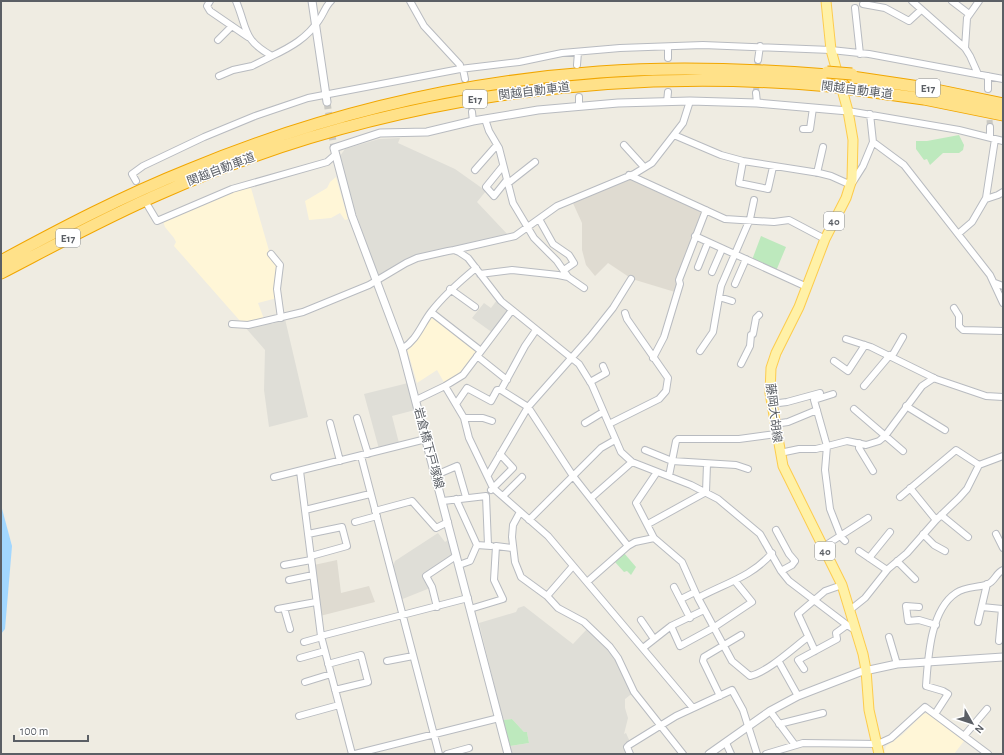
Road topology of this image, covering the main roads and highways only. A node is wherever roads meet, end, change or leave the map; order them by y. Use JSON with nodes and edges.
{"nodes":[{"id":1,"x":826,"y":1,"type":"edge"},
{"id":2,"x":852,"y":76,"type":"junction"},
{"id":3,"x":924,"y":99,"type":"junction"},
{"id":4,"x":1003,"y":100,"type":"edge"},
{"id":5,"x":1003,"y":104,"type":"edge"},
{"id":6,"x":1003,"y":115,"type":"edge"},
{"id":7,"x":1003,"y":120,"type":"edge"},
{"id":8,"x":1,"y":261,"type":"edge"},
{"id":9,"x":1,"y":273,"type":"edge"},
{"id":10,"x":879,"y":754,"type":"edge"}],
"edges":[{"from":1,"to":10,"type":"main road","name":"藤岡大胡線","number":"40"},
{"from":2,"to":4,"type":"highway"},
{"from":2,"to":5,"type":"highway","name":"関越自動車道","number":"E17"},
{"from":2,"to":8,"type":"highway","name":"関越自動車道","number":"E17","bridge":true},
{"from":3,"to":6,"type":"highway","name":"関越自動車道","number":"E17"},
{"from":3,"to":7,"type":"highway"},
{"from":3,"to":9,"type":"highway","name":"関越自動車道","number":"E17","bridge":true}]}
